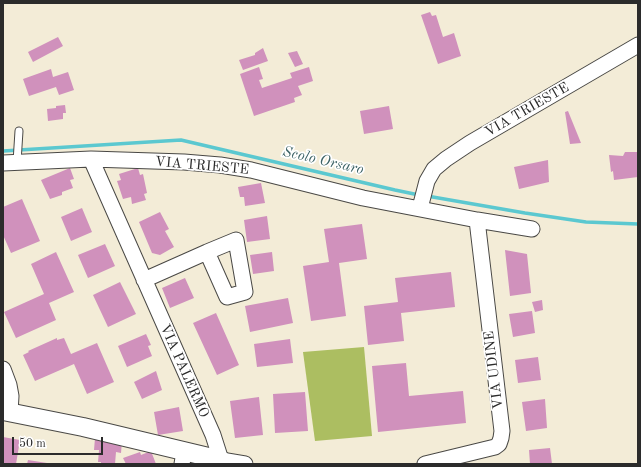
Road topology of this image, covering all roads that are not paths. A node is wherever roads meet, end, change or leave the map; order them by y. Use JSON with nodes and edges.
{"nodes":[{"id":1,"x":638,"y":45,"type":"edge"},
{"id":2,"x":19,"y":131,"type":"dead end"},
{"id":3,"x":91,"y":159,"type":"junction"},
{"id":4,"x":13,"y":160,"type":"edge"},
{"id":5,"x":422,"y":199,"type":"junction"},
{"id":6,"x":478,"y":220,"type":"junction"},
{"id":7,"x":532,"y":229,"type":"dead end"},
{"id":8,"x":207,"y":252,"type":"junction"},
{"id":9,"x":144,"y":280,"type":"junction"},
{"id":10,"x":3,"y":369,"type":"edge"},
{"id":11,"x":7,"y":411,"type":"edge"},
{"id":12,"x":183,"y":458,"type":"edge"},
{"id":13,"x":221,"y":462,"type":"edge"},
{"id":14,"x":245,"y":464,"type":"edge"},
{"id":15,"x":425,"y":464,"type":"edge"}],
"edges":[{"from":1,"to":5,"type":"street","name":"VIA TRIESTE"},
{"from":2,"to":4,"type":"lane"},
{"from":3,"to":4,"type":"street","name":"VIA TRIESTE"},
{"from":3,"to":5,"type":"street","name":"VIA TRIESTE"},
{"from":3,"to":9,"type":"street","name":"VIA PALERMO"},
{"from":5,"to":6,"type":"street","name":"VIA TRIESTE"},
{"from":6,"to":7,"type":"street","name":"VIA TRIESTE"},
{"from":6,"to":15,"type":"street","name":"VIA UDINE"},
{"from":8,"to":8,"type":"street"},
{"from":8,"to":9,"type":"street"},
{"from":9,"to":13,"type":"street","name":"VIA PALERMO"},
{"from":10,"to":11,"type":"street"},
{"from":11,"to":12,"type":"street"},
{"from":12,"to":13,"type":"street"},
{"from":13,"to":14,"type":"street"}]}
